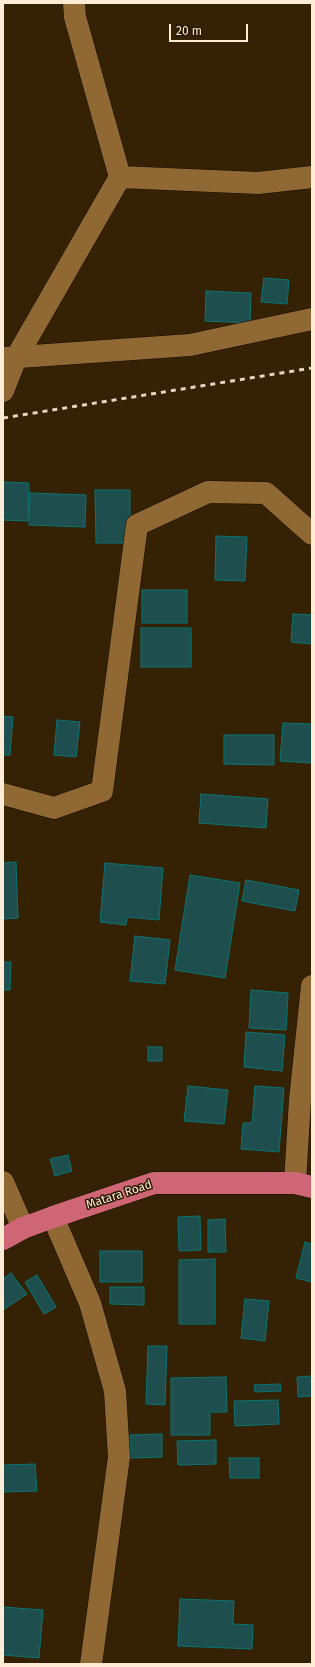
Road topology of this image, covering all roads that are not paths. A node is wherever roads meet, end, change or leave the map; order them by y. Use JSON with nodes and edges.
{"nodes":[{"id":1,"x":74,"y":3,"type":"edge"},
{"id":2,"x":120,"y":177,"type":"junction"},
{"id":3,"x":312,"y":177,"type":"edge"},
{"id":4,"x":312,"y":319,"type":"edge"},
{"id":5,"x":10,"y":358,"type":"edge"},
{"id":6,"x":3,"y":391,"type":"edge"},
{"id":7,"x":312,"y":534,"type":"edge"},
{"id":8,"x":3,"y":794,"type":"edge"},
{"id":9,"x":312,"y":986,"type":"edge"},
{"id":10,"x":3,"y":1182,"type":"edge"},
{"id":11,"x":304,"y":1185,"type":"edge"},
{"id":12,"x":53,"y":1216,"type":"junction"},
{"id":13,"x":23,"y":1228,"type":"junction"},
{"id":14,"x":3,"y":1239,"type":"edge"},
{"id":15,"x":91,"y":1664,"type":"edge"}],
"edges":[{"from":1,"to":2,"type":"street"},
{"from":2,"to":3,"type":"street"},
{"from":2,"to":5,"type":"street"},
{"from":4,"to":5,"type":"street"},
{"from":5,"to":6,"type":"street"},
{"from":7,"to":8,"type":"street"},
{"from":9,"to":11,"type":"street"},
{"from":10,"to":13,"type":"street"},
{"from":11,"to":12,"type":"highway","name":"Matara Road"},
{"from":12,"to":13,"type":"highway","name":"Matara Road"},
{"from":12,"to":15,"type":"street"},
{"from":13,"to":14,"type":"highway","name":"Matara Road"}]}
